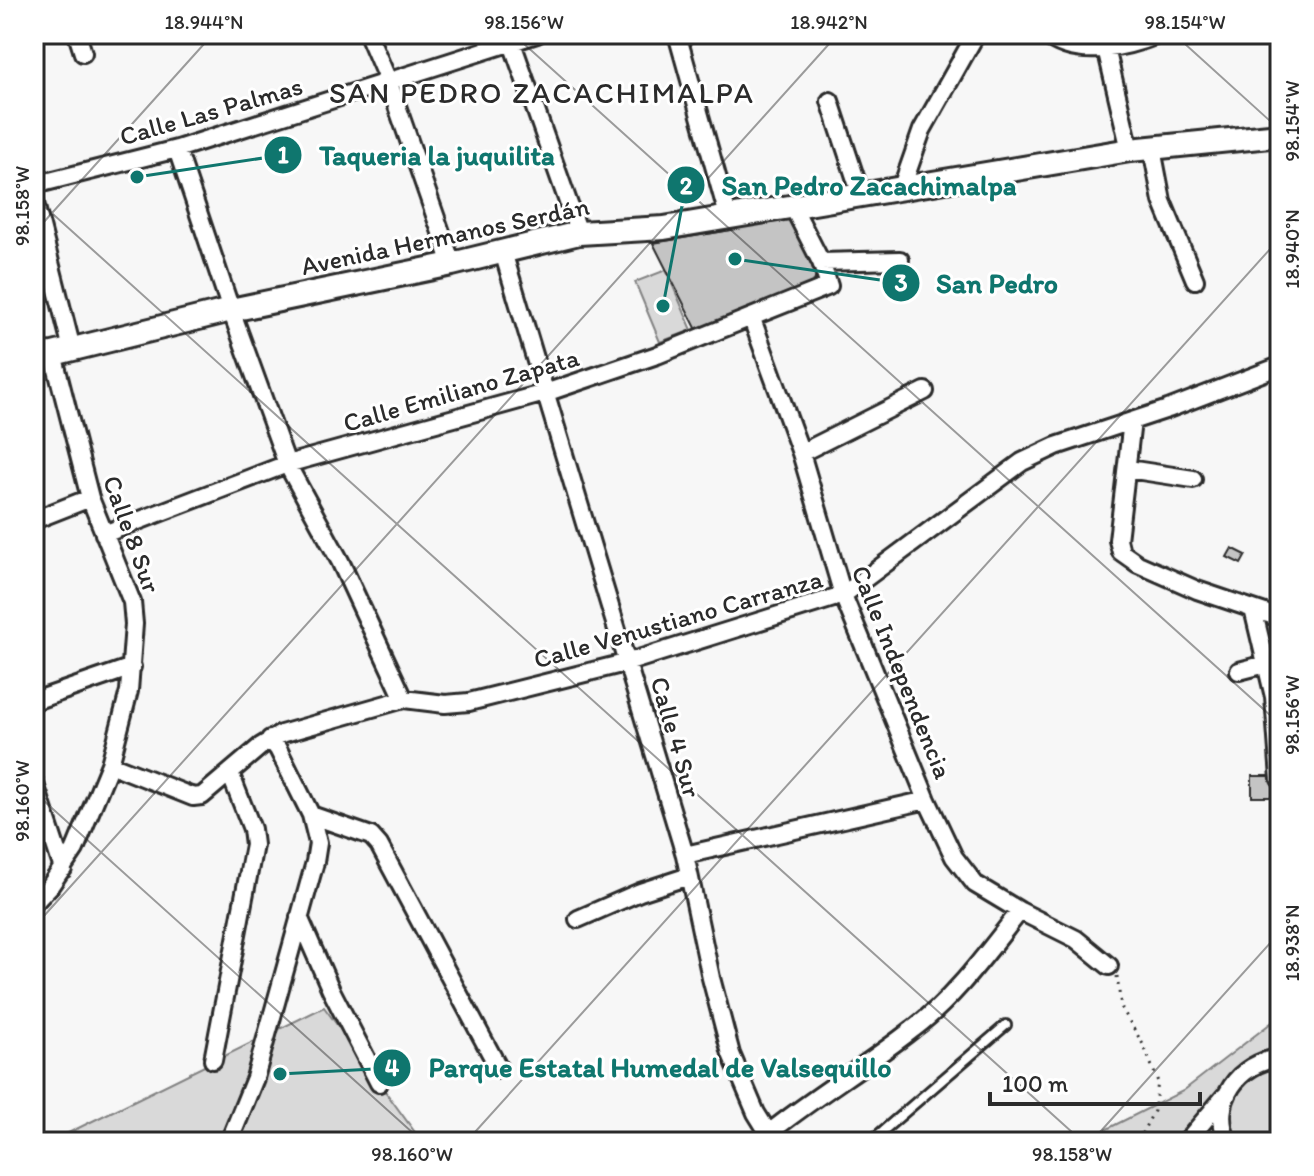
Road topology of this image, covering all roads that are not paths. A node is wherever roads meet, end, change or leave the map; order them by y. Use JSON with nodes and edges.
{"nodes":[{"id":1,"x":77,"y":34,"type":"edge"},
{"id":2,"x":368,"y":34,"type":"edge"},
{"id":3,"x":537,"y":34,"type":"edge"},
{"id":4,"x":677,"y":34,"type":"edge"},
{"id":5,"x":976,"y":34,"type":"edge"},
{"id":6,"x":1045,"y":34,"type":"edge"},
{"id":7,"x":1160,"y":34,"type":"edge"},
{"id":8,"x":512,"y":43,"type":"junction"},
{"id":9,"x":1106,"y":48,"type":"junction"},
{"id":10,"x":83,"y":53,"type":"dead end"},
{"id":11,"x":389,"y":83,"type":"junction"},
{"id":12,"x":830,"y":101,"type":"dead end"},
{"id":13,"x":1280,"y":135,"type":"edge"},
{"id":14,"x":177,"y":149,"type":"junction"},
{"id":15,"x":1141,"y":149,"type":"junction"},
{"id":16,"x":34,"y":185,"type":"edge"},
{"id":17,"x":902,"y":187,"type":"junction"},
{"id":18,"x":861,"y":195,"type":"junction"},
{"id":19,"x":34,"y":199,"type":"edge"},
{"id":20,"x":793,"y":207,"type":"junction"},
{"id":21,"x":729,"y":219,"type":"junction"},
{"id":22,"x":579,"y":233,"type":"junction"},
{"id":23,"x":503,"y":252,"type":"junction"},
{"id":24,"x":900,"y":260,"type":"dead end"},
{"id":25,"x":821,"y":262,"type":"junction"},
{"id":26,"x":452,"y":264,"type":"junction"},
{"id":27,"x":1195,"y":280,"type":"dead end"},
{"id":28,"x":231,"y":310,"type":"junction"},
{"id":29,"x":752,"y":319,"type":"junction"},
{"id":30,"x":53,"y":352,"type":"edge"},
{"id":31,"x":1280,"y":366,"type":"edge"},
{"id":32,"x":925,"y":391,"type":"dead end"},
{"id":33,"x":545,"y":393,"type":"junction"},
{"id":34,"x":1132,"y":421,"type":"junction"},
{"id":35,"x":801,"y":453,"type":"junction"},
{"id":36,"x":287,"y":464,"type":"junction"},
{"id":37,"x":1128,"y":469,"type":"junction"},
{"id":38,"x":1193,"y":479,"type":"dead end"},
{"id":39,"x":90,"y":498,"type":"junction"},
{"id":40,"x":34,"y":520,"type":"edge"},
{"id":41,"x":104,"y":534,"type":"junction"},
{"id":42,"x":843,"y":595,"type":"junction"},
{"id":43,"x":1253,"y":609,"type":"junction"},
{"id":44,"x":1280,"y":618,"type":"edge"},
{"id":45,"x":629,"y":662,"type":"junction"},
{"id":46,"x":1266,"y":664,"type":"junction"},
{"id":47,"x":132,"y":667,"type":"junction"},
{"id":48,"x":1239,"y":671,"type":"dead end"},
{"id":49,"x":404,"y":699,"type":"junction"},
{"id":50,"x":34,"y":701,"type":"edge"},
{"id":51,"x":270,"y":739,"type":"junction"},
{"id":52,"x":110,"y":764,"type":"junction"},
{"id":53,"x":230,"y":773,"type":"junction"},
{"id":54,"x":1280,"y":779,"type":"edge"},
{"id":55,"x":34,"y":781,"type":"edge"},
{"id":56,"x":927,"y":800,"type":"junction"},
{"id":57,"x":311,"y":815,"type":"junction"},
{"id":58,"x":685,"y":855,"type":"junction"},
{"id":59,"x":63,"y":869,"type":"junction"},
{"id":60,"x":689,"y":876,"type":"junction"},
{"id":61,"x":34,"y":903,"type":"edge"},
{"id":62,"x":1020,"y":911,"type":"junction"},
{"id":63,"x":299,"y":917,"type":"junction"},
{"id":64,"x":578,"y":919,"type":"dead end"},
{"id":65,"x":1109,"y":966,"type":"road end"},
{"id":66,"x":1006,"y":1025,"type":"dead end"},
{"id":67,"x":1280,"y":1058,"type":"edge"},
{"id":68,"x":213,"y":1060,"type":"dead end"},
{"id":69,"x":499,"y":1069,"type":"dead end"},
{"id":70,"x":379,"y":1083,"type":"dead end"},
{"id":71,"x":1226,"y":1096,"type":"junction"},
{"id":72,"x":772,"y":1138,"type":"edge"},
{"id":73,"x":229,"y":1142,"type":"edge"},
{"id":74,"x":870,"y":1142,"type":"edge"},
{"id":75,"x":1186,"y":1142,"type":"edge"},
{"id":76,"x":1228,"y":1142,"type":"edge"}],
"edges":[{"from":1,"to":10,"type":"street"},
{"from":2,"to":11,"type":"street"},
{"from":3,"to":8,"type":"street","name":"Calle Las Palmas"},
{"from":4,"to":21,"type":"street"},
{"from":5,"to":17,"type":"street"},
{"from":6,"to":9,"type":"street"},
{"from":7,"to":9,"type":"street"},
{"from":8,"to":11,"type":"street","name":"Calle Las Palmas"},
{"from":8,"to":22,"type":"street"},
{"from":9,"to":15,"type":"street"},
{"from":11,"to":14,"type":"street","name":"Calle Las Palmas"},
{"from":11,"to":26,"type":"street"},
{"from":12,"to":18,"type":"street"},
{"from":13,"to":15,"type":"street","name":"Avenida Hermanos Serdán"},
{"from":14,"to":16,"type":"street","name":"Calle Las Palmas"},
{"from":14,"to":28,"type":"street"},
{"from":15,"to":17,"type":"street","name":"Avenida Hermanos Serdán"},
{"from":15,"to":27,"type":"street"},
{"from":17,"to":18,"type":"street","name":"Avenida Hermanos Serdán"},
{"from":18,"to":20,"type":"street","name":"Avenida Hermanos Serdán"},
{"from":19,"to":30,"type":"street","name":"Calle 8 Sur"},
{"from":20,"to":21,"type":"street","name":"Avenida Hermanos Serdán"},
{"from":20,"to":25,"type":"street"},
{"from":21,"to":22,"type":"street","name":"Avenida Hermanos Serdán"},
{"from":22,"to":23,"type":"street","name":"Avenida Hermanos Serdán"},
{"from":23,"to":26,"type":"street","name":"Avenida Hermanos Serdán"},
{"from":23,"to":33,"type":"street","name":"Calle 4 Sur"},
{"from":24,"to":25,"type":"street"},
{"from":25,"to":29,"type":"street","name":"Calle Emiliano Zapata"},
{"from":26,"to":28,"type":"street","name":"Avenida Hermanos Serdán"},
{"from":28,"to":30,"type":"street","name":"Avenida Hermanos Serdán"},
{"from":28,"to":36,"type":"street"},
{"from":29,"to":33,"type":"street","name":"Calle Emiliano Zapata"},
{"from":29,"to":35,"type":"street","name":"Calle Independencia"},
{"from":30,"to":39,"type":"street","name":"Calle 8 Sur"},
{"from":31,"to":34,"type":"street","name":"Calle Venustiano Carranza"},
{"from":32,"to":35,"type":"street"},
{"from":33,"to":36,"type":"street","name":"Calle Emiliano Zapata"},
{"from":33,"to":45,"type":"street","name":"Calle 4 Sur"},
{"from":34,"to":37,"type":"street"},
{"from":34,"to":42,"type":"street","name":"Calle Venustiano Carranza"},
{"from":35,"to":42,"type":"street","name":"Calle Independencia"},
{"from":36,"to":41,"type":"street","name":"Calle Emiliano Zapata"},
{"from":36,"to":49,"type":"street"},
{"from":37,"to":38,"type":"street"},
{"from":37,"to":43,"type":"street"},
{"from":39,"to":40,"type":"street"},
{"from":39,"to":41,"type":"street","name":"Calle 8 Sur"},
{"from":41,"to":47,"type":"street","name":"Calle 8 Sur"},
{"from":42,"to":45,"type":"street","name":"Calle Venustiano Carranza"},
{"from":42,"to":56,"type":"street","name":"Calle Independencia"},
{"from":43,"to":44,"type":"street"},
{"from":43,"to":46,"type":"street"},
{"from":45,"to":49,"type":"street","name":"Calle Venustiano Carranza"},
{"from":45,"to":58,"type":"street","name":"Calle 4 Sur"},
{"from":46,"to":48,"type":"street"},
{"from":46,"to":54,"type":"street"},
{"from":47,"to":50,"type":"street"},
{"from":47,"to":52,"type":"street","name":"Calle 8 Sur"},
{"from":49,"to":51,"type":"street","name":"Calle Venustiano Carranza"},
{"from":51,"to":53,"type":"street","name":"Calle Venustiano Carranza"},
{"from":51,"to":57,"type":"street"},
{"from":52,"to":53,"type":"street","name":"Calle Venustiano Carranza"},
{"from":52,"to":59,"type":"street","name":"Calle 8 Sur"},
{"from":53,"to":68,"type":"street"},
{"from":55,"to":59,"type":"street"},
{"from":56,"to":58,"type":"street"},
{"from":56,"to":62,"type":"street","name":"Calle Independencia"},
{"from":57,"to":63,"type":"street"},
{"from":57,"to":69,"type":"street"},
{"from":58,"to":60,"type":"street","name":"Calle 4 Sur"},
{"from":59,"to":61,"type":"street","name":"Calle 8 Sur"},
{"from":60,"to":64,"type":"street"},
{"from":60,"to":72,"type":"street","name":"Calle 4 Sur"},
{"from":62,"to":65,"type":"street","name":"Calle Independencia"},
{"from":62,"to":72,"type":"street"},
{"from":63,"to":70,"type":"street"},
{"from":63,"to":73,"type":"street"},
{"from":66,"to":74,"type":"lane"},
{"from":67,"to":71,"type":"street"},
{"from":71,"to":75,"type":"street"},
{"from":71,"to":76,"type":"street"}]}
